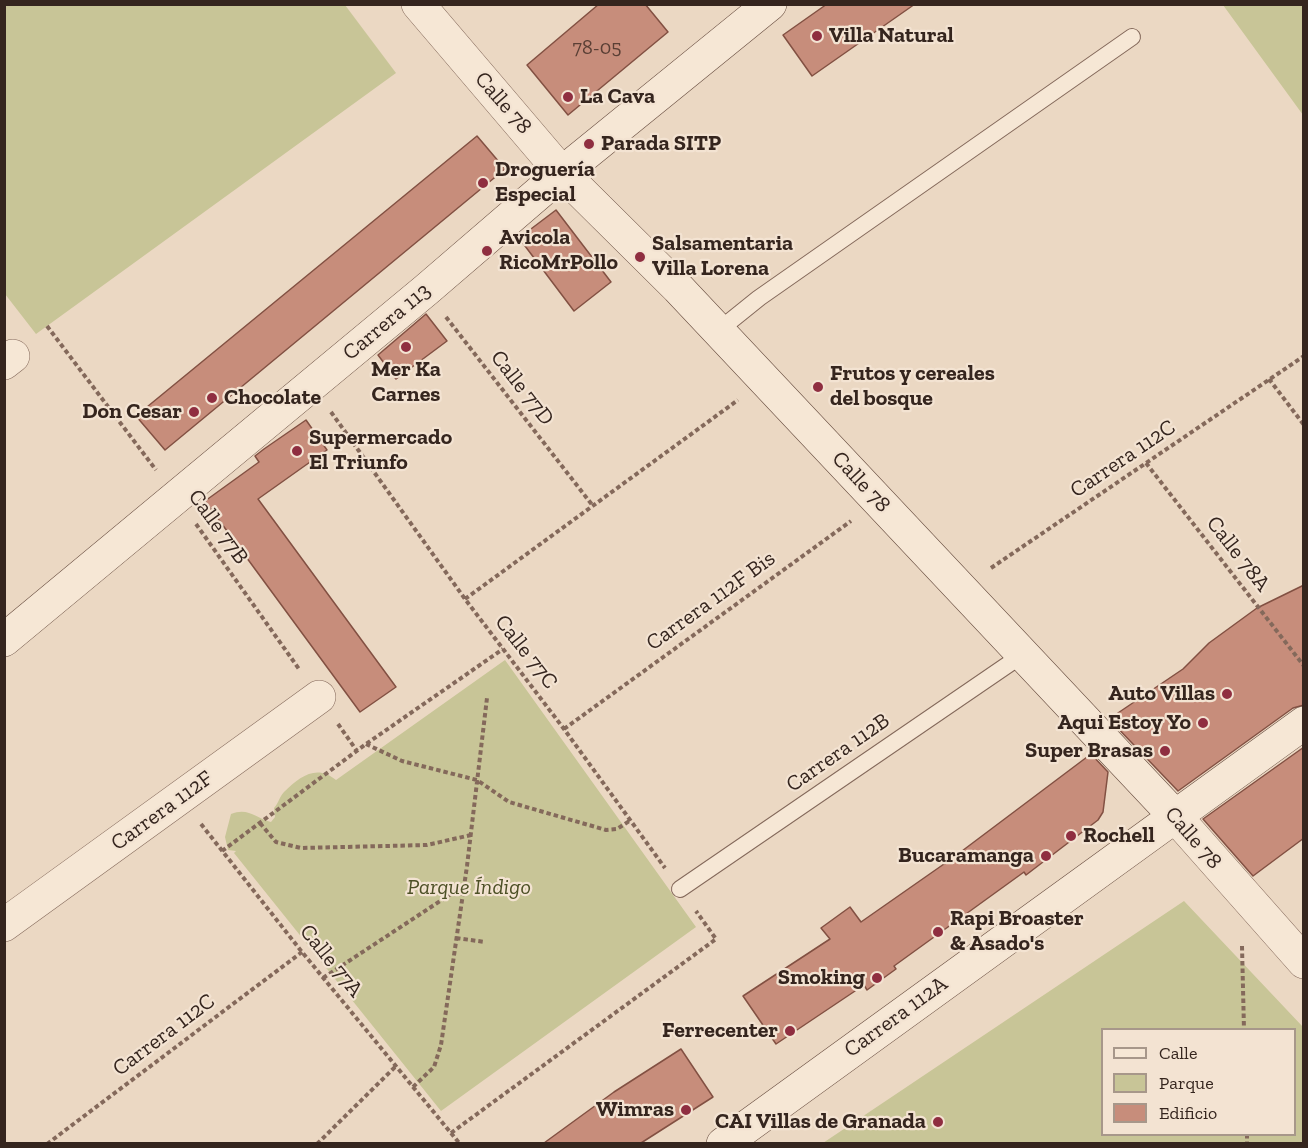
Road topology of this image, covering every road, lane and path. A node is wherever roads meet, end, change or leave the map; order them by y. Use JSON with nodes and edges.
{"nodes":[{"id":1,"x":418,"y":4,"type":"edge"},
{"id":2,"x":770,"y":4,"type":"edge"},
{"id":3,"x":1131,"y":37,"type":"dead end"},
{"id":4,"x":562,"y":173,"type":"junction"},
{"id":5,"x":426,"y":290,"type":"junction"},
{"id":6,"x":47,"y":326,"type":"dead end"},
{"id":7,"x":718,"y":331,"type":"junction"},
{"id":8,"x":1304,"y":356,"type":"edge"},
{"id":9,"x":1269,"y":379,"type":"junction"},
{"id":10,"x":765,"y":380,"type":"junction"},
{"id":11,"x":311,"y":385,"type":"junction"},
{"id":12,"x":1304,"y":425,"type":"edge"},
{"id":13,"x":1146,"y":463,"type":"junction"},
{"id":14,"x":176,"y":497,"type":"junction"},
{"id":15,"x":878,"y":501,"type":"junction"},
{"id":16,"x":593,"y":506,"type":"junction"},
{"id":17,"x":961,"y":589,"type":"junction"},
{"id":18,"x":465,"y":599,"type":"junction"},
{"id":19,"x":4,"y":640,"type":"edge"},
{"id":20,"x":503,"y":649,"type":"junction"},
{"id":21,"x":1022,"y":655,"type":"junction"},
{"id":22,"x":1304,"y":666,"type":"edge"},
{"id":23,"x":319,"y":697,"type":"junction"},
{"id":24,"x":487,"y":698,"type":"dead end"},
{"id":25,"x":1304,"y":723,"type":"edge"},
{"id":26,"x":564,"y":729,"type":"junction"},
{"id":27,"x":366,"y":744,"type":"junction"},
{"id":28,"x":357,"y":751,"type":"junction"},
{"id":29,"x":477,"y":780,"type":"junction"},
{"id":30,"x":180,"y":798,"type":"junction"},
{"id":31,"x":1174,"y":815,"type":"junction"},
{"id":32,"x":631,"y":820,"type":"junction"},
{"id":33,"x":260,"y":823,"type":"junction"},
{"id":34,"x":471,"y":835,"type":"junction"},
{"id":35,"x":222,"y":851,"type":"junction"},
{"id":36,"x":464,"y":886,"type":"junction"},
{"id":37,"x":680,"y":889,"type":"junction"},
{"id":38,"x":1240,"y":892,"type":"junction"},
{"id":39,"x":4,"y":925,"type":"edge"},
{"id":40,"x":456,"y":938,"type":"junction"},
{"id":41,"x":484,"y":942,"type":"dead end"},
{"id":42,"x":302,"y":952,"type":"junction"},
{"id":43,"x":1304,"y":962,"type":"edge"},
{"id":44,"x":323,"y":978,"type":"junction"},
{"id":45,"x":1244,"y":1028,"type":"edge"},
{"id":46,"x":396,"y":1066,"type":"junction"},
{"id":47,"x":413,"y":1087,"type":"junction"},
{"id":48,"x":451,"y":1133,"type":"junction"},
{"id":49,"x":47,"y":1143,"type":"edge"},
{"id":50,"x":317,"y":1143,"type":"edge"},
{"id":51,"x":460,"y":1143,"type":"edge"},
{"id":52,"x":723,"y":1143,"type":"edge"}],
"edges":[{"from":1,"to":4,"type":"street","name":"Calle 78"},
{"from":2,"to":4,"type":"street","name":"Carrera 113"},
{"from":3,"to":7,"type":"lane"},
{"from":4,"to":5,"type":"street","name":"Carrera 113"},
{"from":4,"to":7,"type":"street","name":"Calle 78"},
{"from":5,"to":11,"type":"street","name":"Carrera 113"},
{"from":5,"to":16,"type":"path","name":"Calle 77D"},
{"from":6,"to":14,"type":"path","name":"Calle 77B"},
{"from":7,"to":10,"type":"street","name":"Calle 78"},
{"from":8,"to":9,"type":"path","name":"Carrera 112C"},
{"from":9,"to":12,"type":"path"},
{"from":9,"to":13,"type":"path","name":"Carrera 112C"},
{"from":10,"to":15,"type":"street","name":"Calle 78"},
{"from":10,"to":16,"type":"path"},
{"from":11,"to":14,"type":"street","name":"Carrera 113"},
{"from":11,"to":18,"type":"path","name":"Calle 77C"},
{"from":13,"to":17,"type":"path","name":"Carrera 112C"},
{"from":13,"to":22,"type":"path","name":"Calle 78A"},
{"from":14,"to":19,"type":"street","name":"Carrera 113"},
{"from":14,"to":23,"type":"path","name":"Calle 77B"},
{"from":15,"to":17,"type":"street","name":"Calle 78"},
{"from":15,"to":26,"type":"path","name":"Carrera 112F Bis"},
{"from":16,"to":18,"type":"path"},
{"from":17,"to":21,"type":"street","name":"Calle 78"},
{"from":18,"to":20,"type":"path","name":"Calle 77C"},
{"from":20,"to":26,"type":"path","name":"Calle 77C"},
{"from":20,"to":27,"type":"path"},
{"from":21,"to":31,"type":"street","name":"Calle 78"},
{"from":21,"to":37,"type":"lane","name":"Carrera 112B"},
{"from":23,"to":28,"type":"path","name":"Calle 77B"},
{"from":23,"to":30,"type":"street","name":"Carrera 112F"},
{"from":24,"to":29,"type":"path"},
{"from":25,"to":31,"type":"street","name":"Carrera 112A"},
{"from":26,"to":32,"type":"path","name":"Calle 77C"},
{"from":27,"to":28,"type":"path"},
{"from":27,"to":29,"type":"path"},
{"from":28,"to":33,"type":"path"},
{"from":29,"to":32,"type":"path"},
{"from":29,"to":34,"type":"path"},
{"from":30,"to":35,"type":"path","name":"Calle 77A"},
{"from":30,"to":39,"type":"street","name":"Carrera 112F"},
{"from":31,"to":38,"type":"street","name":"Calle 78"},
{"from":31,"to":52,"type":"street","name":"Carrera 112A"},
{"from":32,"to":37,"type":"path","name":"Calle 77C"},
{"from":33,"to":34,"type":"path"},
{"from":33,"to":35,"type":"path"},
{"from":34,"to":36,"type":"path"},
{"from":35,"to":42,"type":"path","name":"Calle 77A"},
{"from":36,"to":40,"type":"path"},
{"from":36,"to":44,"type":"path"},
{"from":37,"to":48,"type":"path","name":"Calle 77C"},
{"from":38,"to":43,"type":"street","name":"Calle 78"},
{"from":38,"to":45,"type":"path"},
{"from":40,"to":41,"type":"path"},
{"from":40,"to":47,"type":"path"},
{"from":42,"to":44,"type":"path","name":"Calle 77A"},
{"from":42,"to":49,"type":"path","name":"Carrera 112C"},
{"from":44,"to":46,"type":"path","name":"Calle 77A"},
{"from":46,"to":47,"type":"path","name":"Calle 77A"},
{"from":46,"to":50,"type":"path"},
{"from":47,"to":48,"type":"path","name":"Calle 77A"},
{"from":48,"to":51,"type":"path","name":"Calle 77A"}]}
